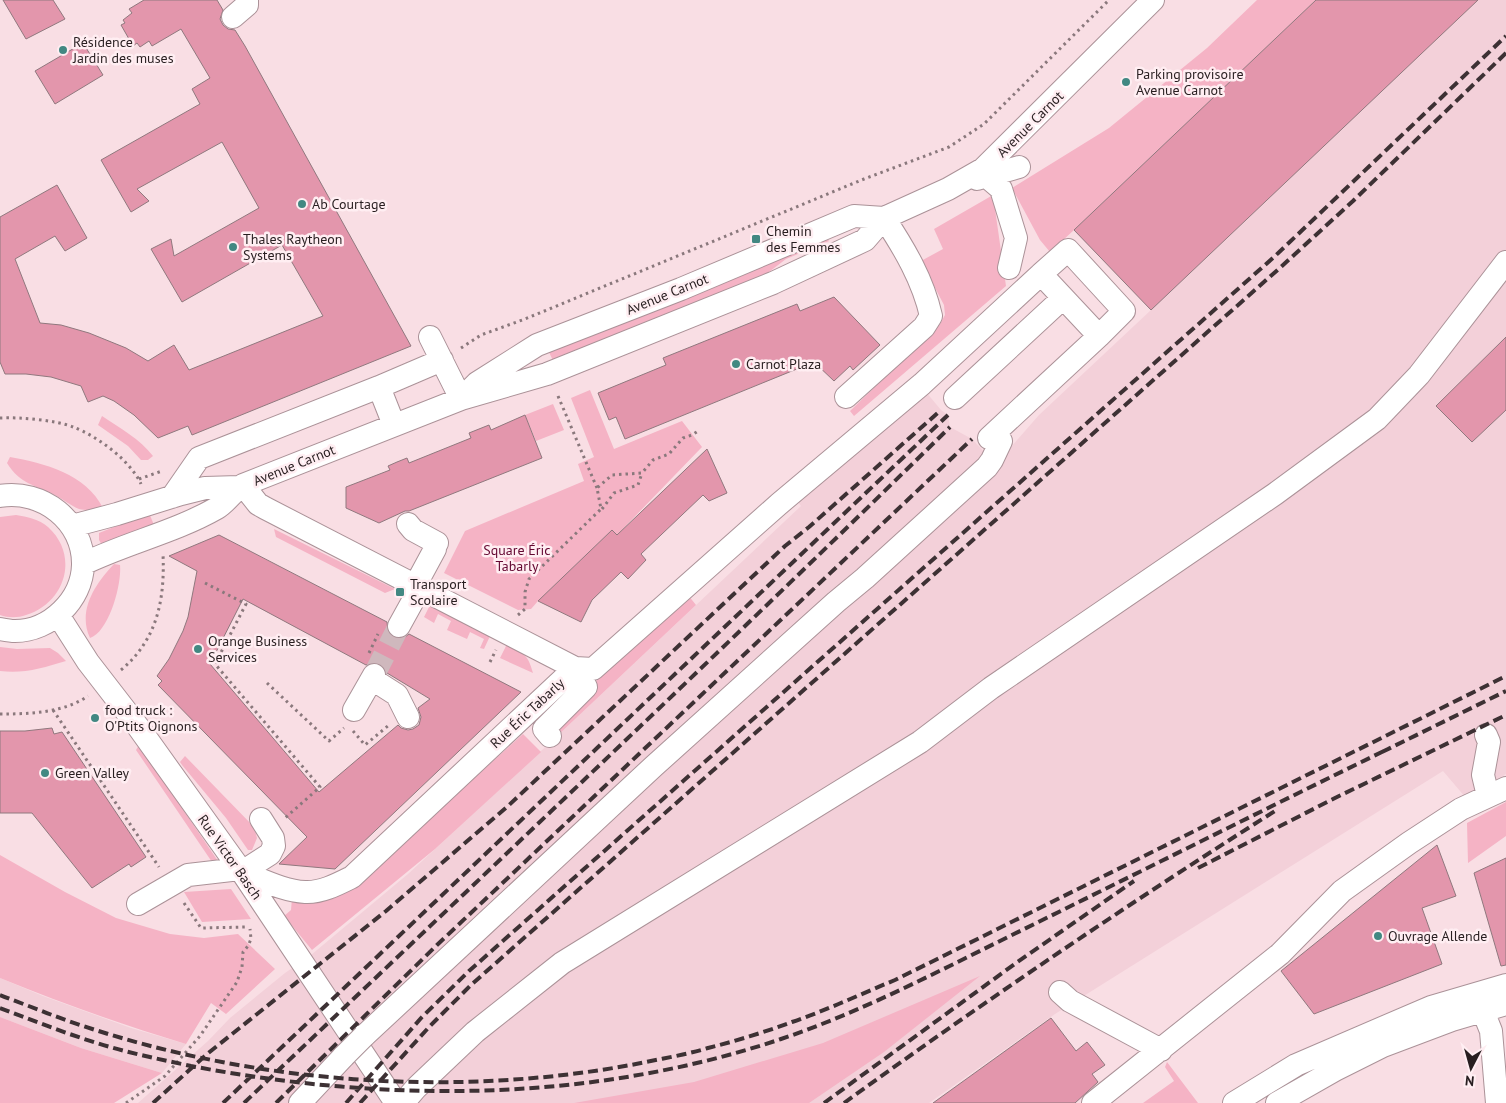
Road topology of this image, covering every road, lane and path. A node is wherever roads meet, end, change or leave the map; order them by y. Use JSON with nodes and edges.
{"nodes":[{"id":1,"x":1109,"y":0,"type":"edge"},
{"id":2,"x":1153,"y":0,"type":"edge"},
{"id":3,"x":1019,"y":167,"type":"dead end"},
{"id":4,"x":988,"y":177,"type":"junction"},
{"id":5,"x":956,"y":184,"type":"junction"},
{"id":6,"x":884,"y":218,"type":"junction"},
{"id":7,"x":1506,"y":262,"type":"edge"},
{"id":8,"x":1009,"y":268,"type":"dead end"},
{"id":9,"x":1041,"y":274,"type":"junction"},
{"id":10,"x":1063,"y":298,"type":"junction"},
{"id":11,"x":1100,"y":336,"type":"junction"},
{"id":12,"x":430,"y":337,"type":"dead end"},
{"id":13,"x":442,"y":360,"type":"junction"},
{"id":14,"x":379,"y":387,"type":"junction"},
{"id":15,"x":558,"y":396,"type":"dead end"},
{"id":16,"x":846,"y":397,"type":"dead end"},
{"id":17,"x":955,"y":398,"type":"dead end"},
{"id":18,"x":461,"y":399,"type":"junction"},
{"id":19,"x":0,"y":418,"type":"edge"},
{"id":20,"x":394,"y":425,"type":"junction"},
{"id":21,"x":698,"y":431,"type":"dead end"},
{"id":22,"x":642,"y":473,"type":"junction"},
{"id":23,"x":139,"y":479,"type":"dead end"},
{"id":24,"x":241,"y":486,"type":"junction"},
{"id":25,"x":597,"y":488,"type":"junction"},
{"id":26,"x":0,"y":496,"type":"edge"},
{"id":27,"x":172,"y":497,"type":"junction"},
{"id":28,"x":601,"y":509,"type":"junction"},
{"id":29,"x":408,"y":524,"type":"dead end"},
{"id":30,"x":72,"y":526,"type":"junction"},
{"id":31,"x":163,"y":550,"type":"dead end"},
{"id":32,"x":83,"y":564,"type":"junction"},
{"id":33,"x":205,"y":583,"type":"dead end"},
{"id":34,"x":418,"y":587,"type":"junction"},
{"id":35,"x":58,"y":616,"type":"junction"},
{"id":36,"x":399,"y":626,"type":"tunnel mouth"},
{"id":37,"x":0,"y":629,"type":"edge"},
{"id":38,"x":504,"y":631,"type":"junction"},
{"id":39,"x":490,"y":662,"type":"dead end"},
{"id":40,"x":575,"y":668,"type":"junction"},
{"id":41,"x":120,"y":672,"type":"dead end"},
{"id":42,"x":94,"y":692,"type":"dead end"},
{"id":43,"x":53,"y":710,"type":"junction"},
{"id":44,"x":354,"y":710,"type":"dead end"},
{"id":45,"x":0,"y":714,"type":"edge"},
{"id":46,"x":408,"y":717,"type":"dead end"},
{"id":47,"x":1486,"y":735,"type":"dead end"},
{"id":48,"x":550,"y":736,"type":"dead end"},
{"id":49,"x":1497,"y":792,"type":"edge"},
{"id":50,"x":287,"y":816,"type":"dead end"},
{"id":51,"x":261,"y":819,"type":"dead end"},
{"id":52,"x":240,"y":871,"type":"junction"},
{"id":53,"x":171,"y":885,"type":"junction"},
{"id":54,"x":138,"y":904,"type":"dead end"},
{"id":55,"x":1506,"y":985,"type":"edge"},
{"id":56,"x":1060,"y":992,"type":"dead end"},
{"id":57,"x":1506,"y":1004,"type":"edge"},
{"id":58,"x":1483,"y":1011,"type":"junction"},
{"id":59,"x":1161,"y":1050,"type":"junction"},
{"id":60,"x":410,"y":1095,"type":"edge"},
{"id":61,"x":126,"y":1103,"type":"edge"},
{"id":62,"x":300,"y":1103,"type":"edge"},
{"id":63,"x":396,"y":1103,"type":"edge"},
{"id":64,"x":1093,"y":1103,"type":"edge"},
{"id":65,"x":1234,"y":1103,"type":"edge"},
{"id":66,"x":1276,"y":1103,"type":"edge"},
{"id":67,"x":1497,"y":1103,"type":"edge"}],
"edges":[{"from":1,"to":13,"type":"path"},
{"from":2,"to":5,"type":"street","name":"Avenue Carnot"},
{"from":3,"to":4,"type":"street"},
{"from":4,"to":5,"type":"street"},
{"from":4,"to":8,"type":"street"},
{"from":5,"to":6,"type":"street","name":"Avenue Carnot"},
{"from":6,"to":16,"type":"street"},
{"from":6,"to":18,"type":"street","name":"Avenue Carnot"},
{"from":6,"to":18,"type":"street","name":"Avenue Carnot"},
{"from":7,"to":60,"type":"street"},
{"from":9,"to":10,"type":"street"},
{"from":9,"to":11,"type":"street"},
{"from":9,"to":40,"type":"street"},
{"from":10,"to":11,"type":"street"},
{"from":10,"to":17,"type":"street"},
{"from":11,"to":62,"type":"street","bridge":true},
{"from":12,"to":13,"type":"street"},
{"from":13,"to":14,"type":"street"},
{"from":13,"to":18,"type":"street"},
{"from":14,"to":20,"type":"street"},
{"from":14,"to":27,"type":"street"},
{"from":15,"to":25,"type":"path"},
{"from":18,"to":20,"type":"street","name":"Avenue Carnot"},
{"from":19,"to":23,"type":"path"},
{"from":20,"to":24,"type":"street","name":"Avenue Carnot"},
{"from":21,"to":22,"type":"path"},
{"from":22,"to":25,"type":"path"},
{"from":22,"to":28,"type":"path"},
{"from":24,"to":27,"type":"street","name":"Avenue Carnot"},
{"from":24,"to":32,"type":"street","name":"Avenue Carnot"},
{"from":24,"to":34,"type":"street","name":"Rue Éric Tabarly"},
{"from":25,"to":28,"type":"path"},
{"from":26,"to":30,"type":"street"},
{"from":27,"to":30,"type":"street","name":"Avenue Carnot"},
{"from":28,"to":38,"type":"path"},
{"from":29,"to":34,"type":"street"},
{"from":30,"to":32,"type":"street"},
{"from":31,"to":41,"type":"path"},
{"from":32,"to":35,"type":"street"},
{"from":33,"to":50,"type":"path"},
{"from":34,"to":36,"type":"street"},
{"from":34,"to":38,"type":"street","name":"Rue Éric Tabarly"},
{"from":35,"to":37,"type":"street"},
{"from":35,"to":52,"type":"street","name":"Rue Victor Basch"},
{"from":38,"to":39,"type":"path"},
{"from":38,"to":40,"type":"street","name":"Rue Éric Tabarly"},
{"from":40,"to":48,"type":"street"},
{"from":40,"to":52,"type":"street","name":"Rue Éric Tabarly"},
{"from":42,"to":43,"type":"path"},
{"from":43,"to":45,"type":"path"},
{"from":43,"to":53,"type":"path"},
{"from":44,"to":46,"type":"street"},
{"from":47,"to":49,"type":"street"},
{"from":49,"to":59,"type":"street"},
{"from":51,"to":52,"type":"street"},
{"from":52,"to":53,"type":"street"},
{"from":52,"to":63,"type":"street","name":"Rue Victor Basch"},
{"from":53,"to":54,"type":"street"},
{"from":53,"to":61,"type":"path"},
{"from":55,"to":65,"type":"street"},
{"from":56,"to":59,"type":"street"},
{"from":57,"to":58,"type":"street"},
{"from":58,"to":66,"type":"street"},
{"from":58,"to":67,"type":"street"},
{"from":59,"to":64,"type":"street"}]}
